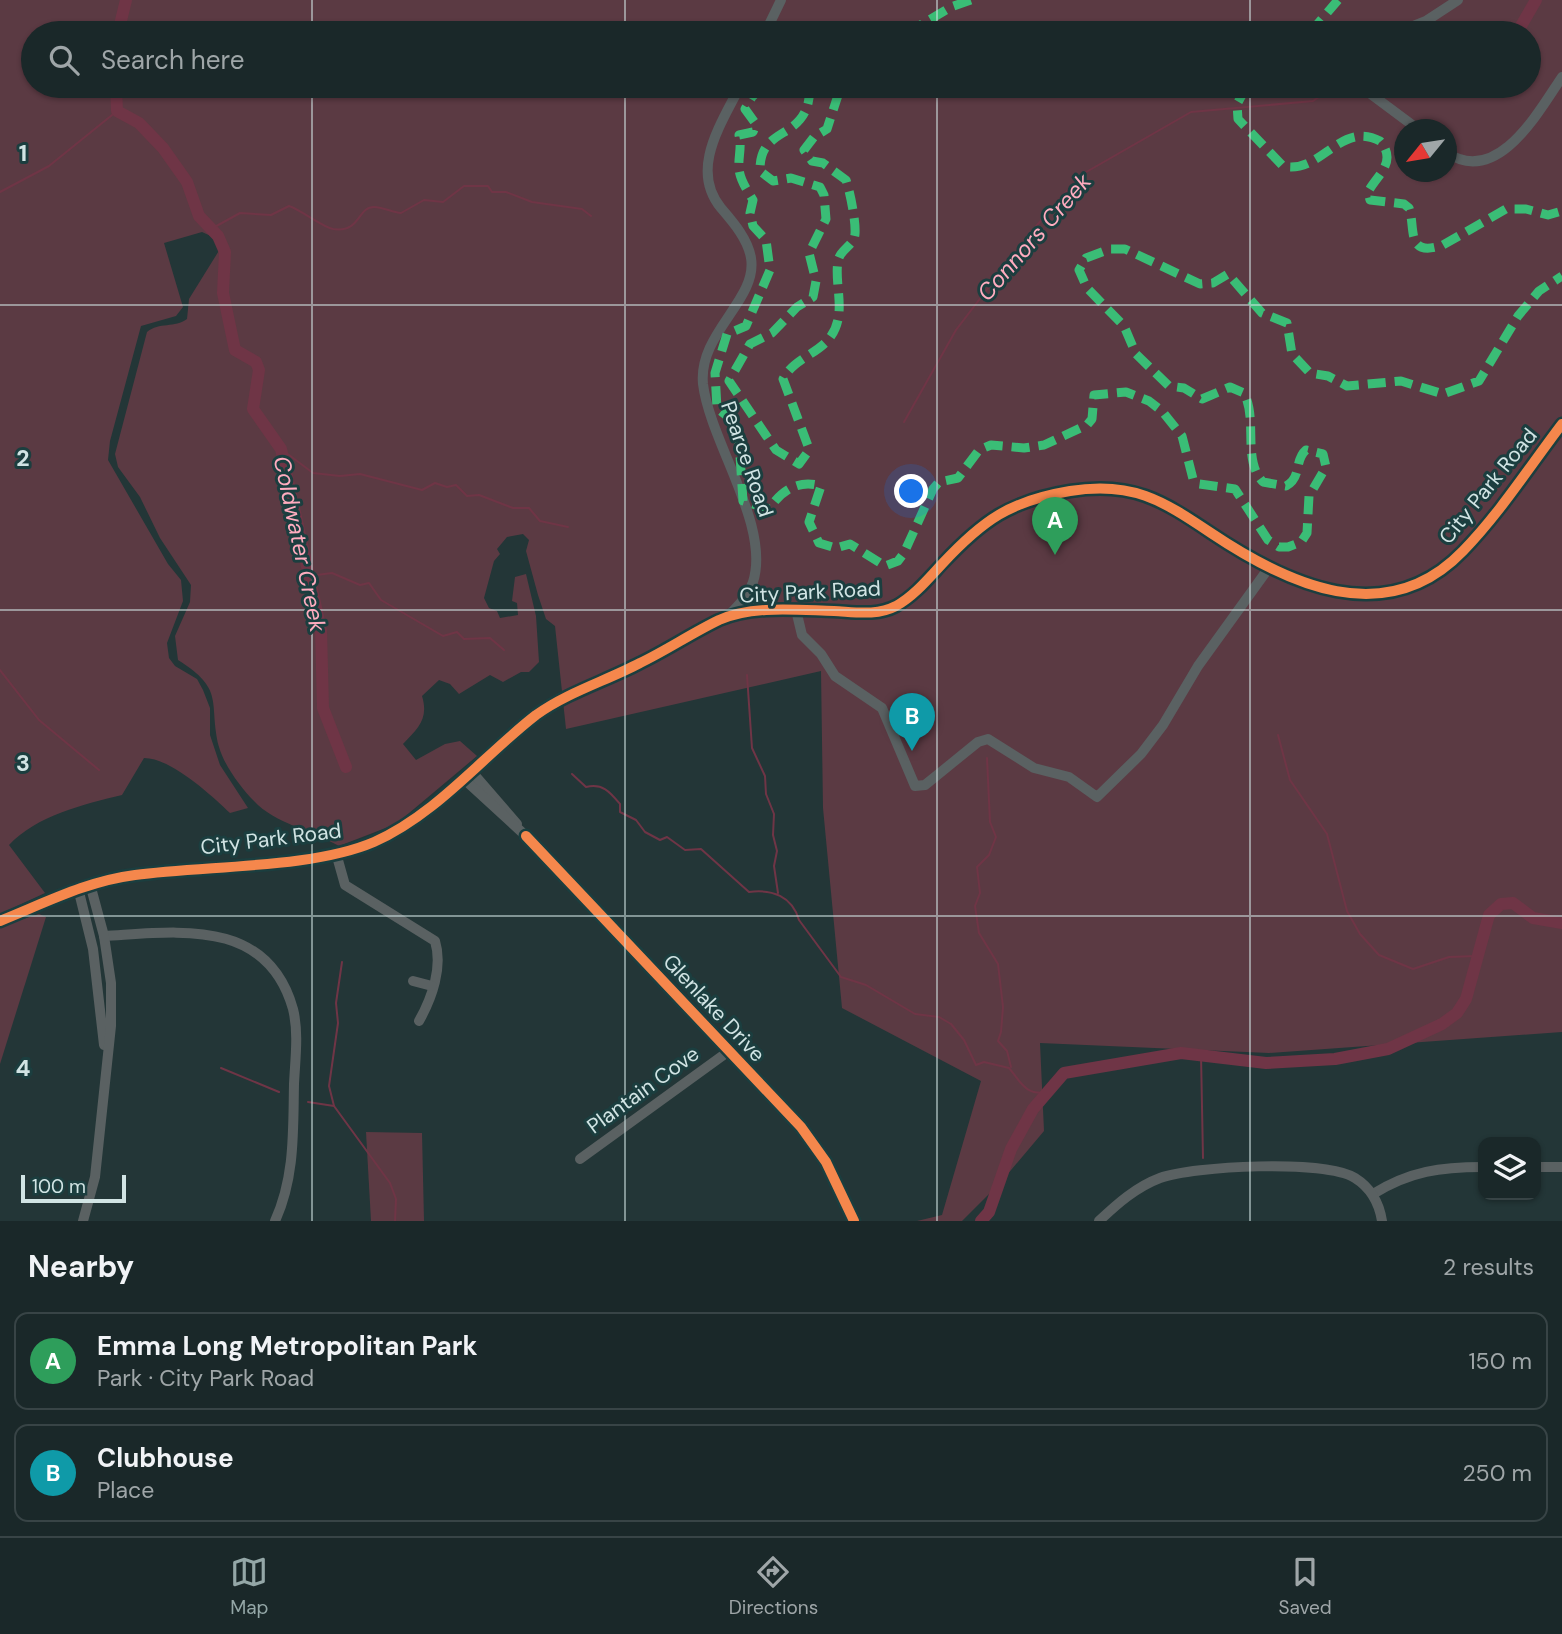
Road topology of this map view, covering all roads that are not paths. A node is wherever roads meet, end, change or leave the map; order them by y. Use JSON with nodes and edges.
{"nodes":[{"id":1,"x":781,"y":0,"type":"edge"},
{"id":2,"x":1458,"y":0,"type":"edge"},
{"id":3,"x":771,"y":21,"type":"edge"},
{"id":4,"x":1426,"y":21,"type":"edge"},
{"id":5,"x":1562,"y":78,"type":"edge"},
{"id":6,"x":735,"y":98,"type":"edge"},
{"id":7,"x":1376,"y":98,"type":"edge"},
{"id":8,"x":1404,"y":119,"type":"edge"},
{"id":9,"x":1457,"y":155,"type":"edge"},
{"id":10,"x":1562,"y":424,"type":"edge"},
{"id":11,"x":1268,"y":569,"type":"junction"},
{"id":12,"x":752,"y":585,"type":"junction"},
{"id":13,"x":796,"y":610,"type":"junction"},
{"id":14,"x":760,"y":611,"type":"junction"},
{"id":15,"x":728,"y":616,"type":"junction"},
{"id":16,"x":468,"y":775,"type":"junction"},
{"id":17,"x":336,"y":853,"type":"junction"},
{"id":18,"x":90,"y":884,"type":"junction"},
{"id":19,"x":78,"y":888,"type":"junction"},
{"id":20,"x":0,"y":921,"type":"edge"},
{"id":21,"x":104,"y":936,"type":"junction"},
{"id":22,"x":413,"y":981,"type":"dead end"},
{"id":23,"x":432,"y":986,"type":"junction"},
{"id":24,"x":419,"y":1021,"type":"dead end"},
{"id":25,"x":729,"y":1051,"type":"junction"},
{"id":26,"x":106,"y":1070,"type":"junction"},
{"id":27,"x":580,"y":1159,"type":"dead end"},
{"id":28,"x":1478,"y":1167,"type":"edge"},
{"id":29,"x":1541,"y":1167,"type":"edge"},
{"id":30,"x":1562,"y":1167,"type":"edge"},
{"id":31,"x":1373,"y":1194,"type":"junction"},
{"id":32,"x":83,"y":1221,"type":"edge"},
{"id":33,"x":275,"y":1221,"type":"edge"},
{"id":34,"x":854,"y":1221,"type":"edge"},
{"id":35,"x":1099,"y":1221,"type":"edge"},
{"id":36,"x":1382,"y":1221,"type":"edge"}],
"edges":[{"from":1,"to":3,"type":"street"},
{"from":2,"to":4,"type":"street"},
{"from":5,"to":9,"type":"street"},
{"from":6,"to":12,"type":"street","name":"Pearce Road"},
{"from":7,"to":8,"type":"street"},
{"from":10,"to":11,"type":"street","name":"City Park Road"},
{"from":11,"to":13,"type":"street","name":"City Park Road"},
{"from":11,"to":13,"type":"street"},
{"from":12,"to":14,"type":"street"},
{"from":12,"to":15,"type":"street"},
{"from":13,"to":14,"type":"street","name":"City Park Road"},
{"from":14,"to":15,"type":"street","name":"City Park Road"},
{"from":15,"to":16,"type":"street","name":"City Park Road"},
{"from":16,"to":17,"type":"street","name":"City Park Road"},
{"from":16,"to":25,"type":"street","name":"Glenlake Drive"},
{"from":17,"to":18,"type":"street","name":"City Park Road"},
{"from":17,"to":23,"type":"street"},
{"from":18,"to":19,"type":"street","name":"City Park Road"},
{"from":18,"to":21,"type":"street"},
{"from":19,"to":20,"type":"street","name":"City Park Road"},
{"from":19,"to":26,"type":"street"},
{"from":21,"to":26,"type":"street"},
{"from":21,"to":33,"type":"street"},
{"from":22,"to":23,"type":"street"},
{"from":23,"to":24,"type":"street"},
{"from":25,"to":27,"type":"street","name":"Plantain Cove"},
{"from":25,"to":34,"type":"street","name":"Glenlake Drive"},
{"from":26,"to":32,"type":"street"},
{"from":28,"to":31,"type":"street"},
{"from":29,"to":30,"type":"street"},
{"from":31,"to":35,"type":"street"},
{"from":31,"to":36,"type":"street"}]}
